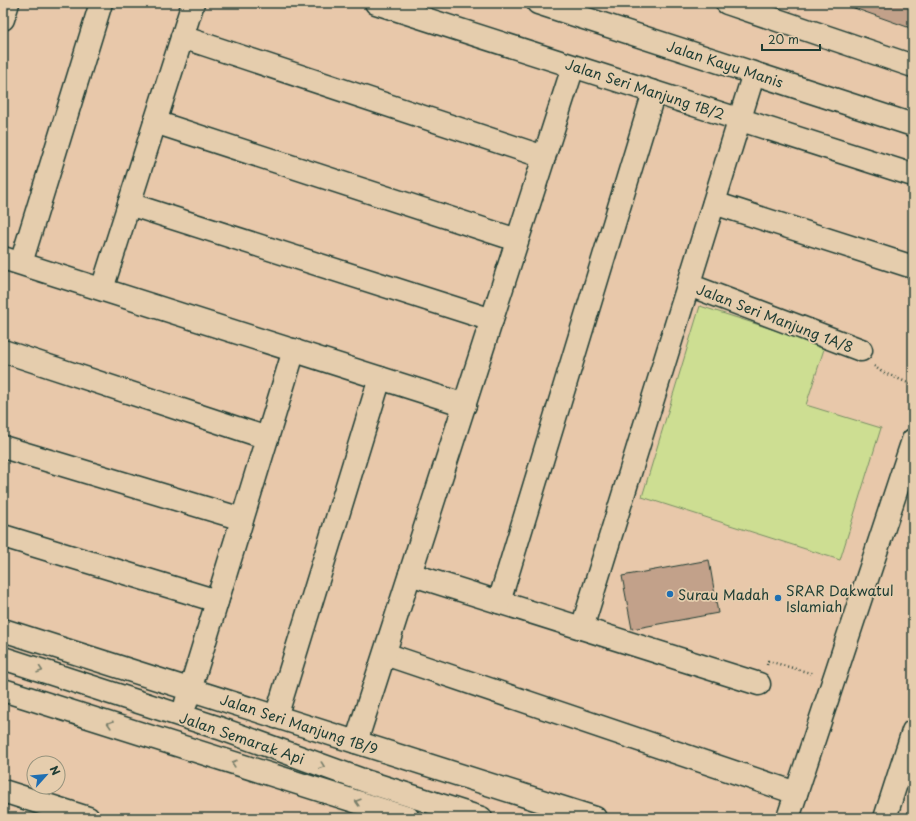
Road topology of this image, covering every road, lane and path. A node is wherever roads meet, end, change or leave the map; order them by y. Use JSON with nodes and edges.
{"nodes":[{"id":1,"x":8,"y":3,"type":"edge"},
{"id":2,"x":101,"y":3,"type":"edge"},
{"id":3,"x":193,"y":3,"type":"edge"},
{"id":4,"x":376,"y":3,"type":"edge"},
{"id":5,"x":538,"y":3,"type":"edge"},
{"id":6,"x":727,"y":3,"type":"edge"},
{"id":7,"x":570,"y":8,"type":"edge"},
{"id":8,"x":780,"y":12,"type":"edge"},
{"id":9,"x":3,"y":19,"type":"edge"},
{"id":10,"x":182,"y":37,"type":"junction"},
{"id":11,"x":573,"y":66,"type":"junction"},
{"id":12,"x":913,"y":66,"type":"edge"},
{"id":13,"x":754,"y":74,"type":"junction"},
{"id":14,"x":654,"y":92,"type":"junction"},
{"id":15,"x":740,"y":120,"type":"junction"},
{"id":16,"x":155,"y":122,"type":"junction"},
{"id":17,"x":913,"y":125,"type":"edge"},
{"id":18,"x":544,"y":157,"type":"junction"},
{"id":19,"x":913,"y":175,"type":"edge"},
{"id":20,"x":714,"y":203,"type":"junction"},
{"id":21,"x":129,"y":204,"type":"junction"},
{"id":22,"x":518,"y":240,"type":"junction"},
{"id":23,"x":12,"y":261,"type":"edge"},
{"id":24,"x":913,"y":267,"type":"edge"},
{"id":25,"x":689,"y":285,"type":"junction"},
{"id":26,"x":102,"y":290,"type":"junction"},
{"id":27,"x":492,"y":320,"type":"junction"},
{"id":28,"x":3,"y":350,"type":"edge"},
{"id":29,"x":294,"y":350,"type":"junction"},
{"id":30,"x":861,"y":350,"type":"joint"},
{"id":31,"x":380,"y":378,"type":"junction"},
{"id":32,"x":913,"y":385,"type":"edge"},
{"id":33,"x":465,"y":405,"type":"junction"},
{"id":34,"x":267,"y":438,"type":"junction"},
{"id":35,"x":913,"y":440,"type":"edge"},
{"id":36,"x":3,"y":447,"type":"edge"},
{"id":37,"x":242,"y":518,"type":"junction"},
{"id":38,"x":3,"y":536,"type":"edge"},
{"id":39,"x":410,"y":574,"type":"junction"},
{"id":40,"x":217,"y":601,"type":"junction"},
{"id":41,"x":500,"y":602,"type":"junction"},
{"id":42,"x":582,"y":628,"type":"junction"},
{"id":43,"x":3,"y":630,"type":"edge"},
{"id":44,"x":384,"y":654,"type":"junction"},
{"id":45,"x":3,"y":658,"type":"edge"},
{"id":46,"x":834,"y":680,"type":"junction"},
{"id":47,"x":759,"y":684,"type":"joint"},
{"id":48,"x":190,"y":689,"type":"junction"},
{"id":49,"x":3,"y":690,"type":"edge"},
{"id":50,"x":182,"y":716,"type":"junction"},
{"id":51,"x":276,"y":717,"type":"junction"},
{"id":52,"x":913,"y":731,"type":"edge"},
{"id":53,"x":356,"y":742,"type":"junction"},
{"id":54,"x":172,"y":744,"type":"junction"},
{"id":55,"x":3,"y":790,"type":"edge"},
{"id":56,"x":796,"y":793,"type":"junction"},
{"id":57,"x":88,"y":818,"type":"edge"},
{"id":58,"x":408,"y":818,"type":"edge"},
{"id":59,"x":481,"y":818,"type":"edge"},
{"id":60,"x":595,"y":818,"type":"edge"},
{"id":61,"x":788,"y":818,"type":"edge"},
{"id":62,"x":885,"y":818,"type":"edge"}],
"edges":[{"from":1,"to":9,"type":"street"},
{"from":2,"to":23,"type":"street"},
{"from":3,"to":10,"type":"street"},
{"from":4,"to":11,"type":"street","name":"Jalan Seri Manjung 1B/2"},
{"from":5,"to":7,"type":"street","name":"Jalan Kayu Manis"},
{"from":6,"to":8,"type":"street"},
{"from":7,"to":13,"type":"street","name":"Jalan Kayu Manis"},
{"from":8,"to":12,"type":"street"},
{"from":10,"to":16,"type":"street"},
{"from":10,"to":18,"type":"street"},
{"from":11,"to":14,"type":"street","name":"Jalan Seri Manjung 1B/2"},
{"from":11,"to":18,"type":"street"},
{"from":13,"to":15,"type":"street"},
{"from":13,"to":17,"type":"street","name":"Jalan Kayu Manis"},
{"from":14,"to":15,"type":"street","name":"Jalan Seri Manjung 1B/2"},
{"from":14,"to":41,"type":"street"},
{"from":15,"to":19,"type":"street","name":"Jalan Seri Manjung 1B/2"},
{"from":15,"to":20,"type":"street"},
{"from":16,"to":21,"type":"street"},
{"from":16,"to":22,"type":"street"},
{"from":18,"to":22,"type":"street"},
{"from":20,"to":24,"type":"street"},
{"from":20,"to":25,"type":"street"},
{"from":21,"to":26,"type":"street"},
{"from":21,"to":27,"type":"street"},
{"from":22,"to":27,"type":"street"},
{"from":23,"to":26,"type":"street"},
{"from":25,"to":30,"type":"street","name":"Jalan Seri Manjung 1A/8"},
{"from":25,"to":42,"type":"street"},
{"from":26,"to":29,"type":"street"},
{"from":27,"to":33,"type":"street"},
{"from":28,"to":34,"type":"street"},
{"from":29,"to":31,"type":"street"},
{"from":29,"to":34,"type":"street"},
{"from":30,"to":32,"type":"path"},
{"from":31,"to":33,"type":"street"},
{"from":31,"to":51,"type":"street"},
{"from":33,"to":39,"type":"street"},
{"from":34,"to":37,"type":"street"},
{"from":35,"to":46,"type":"street"},
{"from":36,"to":37,"type":"street"},
{"from":37,"to":40,"type":"street"},
{"from":38,"to":40,"type":"street"},
{"from":39,"to":41,"type":"street"},
{"from":39,"to":44,"type":"street"},
{"from":40,"to":48,"type":"street"},
{"from":41,"to":42,"type":"street"},
{"from":42,"to":47,"type":"street"},
{"from":43,"to":48,"type":"street","name":"Jalan Seri Manjung 1B/9"},
{"from":44,"to":53,"type":"street"},
{"from":44,"to":56,"type":"street"},
{"from":45,"to":50,"type":"street","name":"Jalan Semarak Api","one_way":true},
{"from":46,"to":47,"type":"path"},
{"from":46,"to":56,"type":"street"},
{"from":48,"to":50,"type":"street"},
{"from":48,"to":51,"type":"street","name":"Jalan Seri Manjung 1B/9"},
{"from":54,"to":49,"type":"street","name":"Jalan Semarak Api","one_way":true},
{"from":50,"to":54,"type":"street"},
{"from":50,"to":59,"type":"street","name":"Jalan Semarak Api","one_way":true},
{"from":51,"to":53,"type":"street","name":"Jalan Seri Manjung 1B/9"},
{"from":52,"to":62,"type":"street"},
{"from":53,"to":60,"type":"street","name":"Jalan Seri Manjung 1B/9"},
{"from":58,"to":54,"type":"street","name":"Jalan Semarak Api","one_way":true},
{"from":55,"to":57,"type":"street"},
{"from":56,"to":61,"type":"street"}]}
